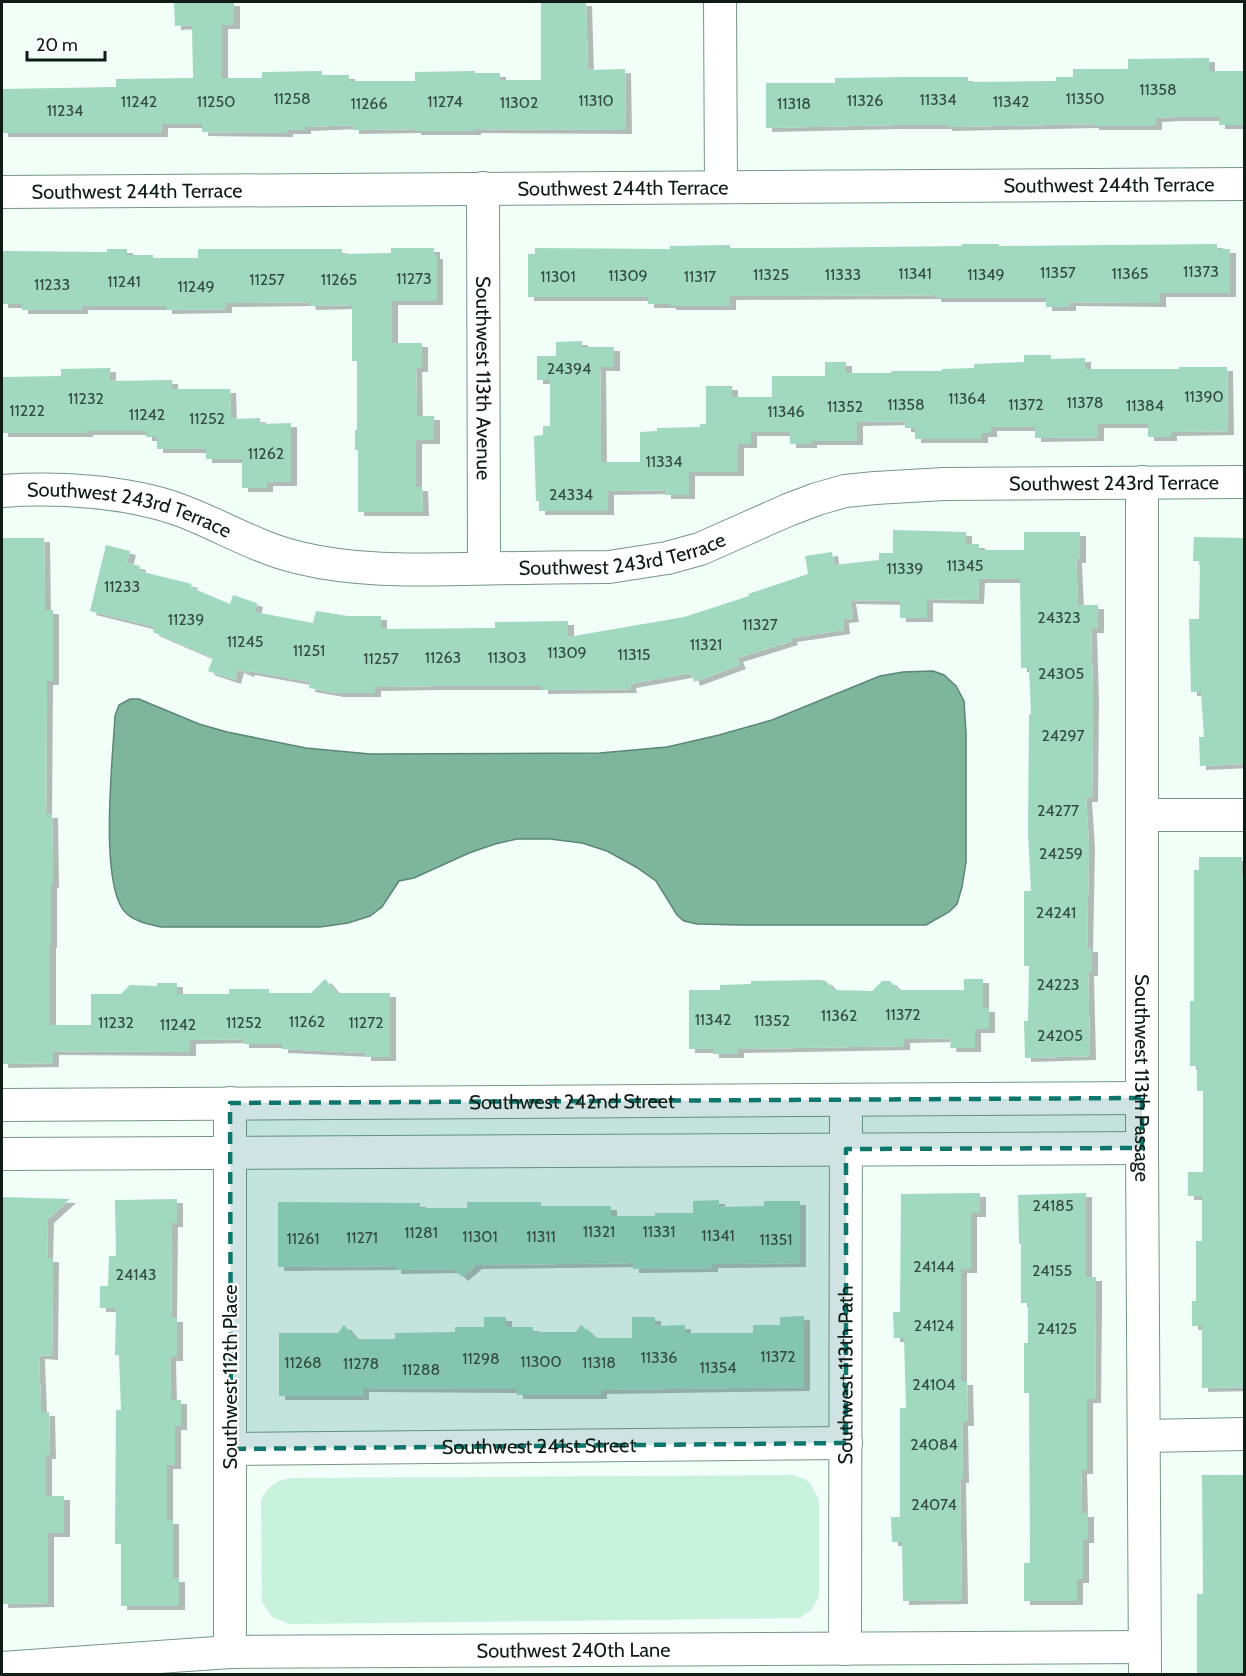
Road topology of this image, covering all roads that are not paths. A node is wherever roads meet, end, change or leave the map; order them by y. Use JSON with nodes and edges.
{"nodes":[{"id":1,"x":720,"y":2,"type":"edge"},
{"id":2,"x":1245,"y":184,"type":"edge"},
{"id":3,"x":721,"y":186,"type":"junction"},
{"id":4,"x":483,"y":188,"type":"junction"},
{"id":5,"x":2,"y":192,"type":"edge"},
{"id":6,"x":1142,"y":482,"type":"junction"},
{"id":7,"x":1245,"y":482,"type":"edge"},
{"id":8,"x":2,"y":490,"type":"edge"},
{"id":9,"x":484,"y":568,"type":"junction"},
{"id":10,"x":1142,"y":815,"type":"junction"},
{"id":11,"x":1245,"y":815,"type":"edge"},
{"id":12,"x":1142,"y":1098,"type":"junction"},
{"id":13,"x":846,"y":1100,"type":"junction"},
{"id":14,"x":230,"y":1103,"type":"junction"},
{"id":15,"x":2,"y":1105,"type":"edge"},
{"id":16,"x":1142,"y":1148,"type":"junction"},
{"id":17,"x":846,"y":1149,"type":"junction"},
{"id":18,"x":2,"y":1154,"type":"edge"},
{"id":19,"x":230,"y":1154,"type":"junction"},
{"id":20,"x":1245,"y":1434,"type":"edge"},
{"id":21,"x":1145,"y":1436,"type":"junction"},
{"id":22,"x":846,"y":1443,"type":"junction"},
{"id":23,"x":231,"y":1449,"type":"junction"},
{"id":24,"x":845,"y":1649,"type":"junction"},
{"id":25,"x":230,"y":1652,"type":"junction"},
{"id":26,"x":1145,"y":1661,"type":"edge"},
{"id":27,"x":597,"y":1662,"type":"edge"},
{"id":28,"x":453,"y":1663,"type":"edge"},
{"id":29,"x":2,"y":1668,"type":"edge"}],
"edges":[{"from":1,"to":3,"type":"street"},
{"from":2,"to":3,"type":"street","name":"Southwest 244th Terrace"},
{"from":3,"to":4,"type":"street","name":"Southwest 244th Terrace"},
{"from":4,"to":5,"type":"street","name":"Southwest 244th Terrace"},
{"from":4,"to":9,"type":"street","name":"Southwest 113th Avenue"},
{"from":6,"to":7,"type":"street","name":"Southwest 243rd Terrace"},
{"from":6,"to":9,"type":"street","name":"Southwest 243rd Terrace"},
{"from":6,"to":10,"type":"street","name":"Southwest 113th Passage"},
{"from":8,"to":9,"type":"street","name":"Southwest 243rd Terrace"},
{"from":10,"to":11,"type":"street"},
{"from":10,"to":12,"type":"street","name":"Southwest 113th Passage"},
{"from":12,"to":13,"type":"street","name":"Southwest 242nd Street"},
{"from":12,"to":16,"type":"street","name":"Southwest 113th Passage"},
{"from":13,"to":14,"type":"street","name":"Southwest 242nd Street"},
{"from":13,"to":17,"type":"street","name":"Southwest 113th Path"},
{"from":14,"to":15,"type":"street","name":"Southwest 242nd Street"},
{"from":14,"to":19,"type":"street","name":"Southwest 112th Place"},
{"from":16,"to":17,"type":"street"},
{"from":16,"to":21,"type":"street","name":"Southwest 113th Passage"},
{"from":17,"to":19,"type":"street"},
{"from":17,"to":22,"type":"street","name":"Southwest 113th Path"},
{"from":18,"to":19,"type":"street"},
{"from":19,"to":23,"type":"street","name":"Southwest 112th Place"},
{"from":20,"to":21,"type":"street"},
{"from":21,"to":26,"type":"street","name":"Southwest 113th Passage"},
{"from":22,"to":23,"type":"street","name":"Southwest 241st Street"},
{"from":22,"to":24,"type":"street","name":"Southwest 113th Path"},
{"from":23,"to":25,"type":"street","name":"Southwest 112th Place"},
{"from":24,"to":26,"type":"street","name":"Southwest 240th Lane"},
{"from":24,"to":27,"type":"street","name":"Southwest 240th Lane"},
{"from":25,"to":28,"type":"street","name":"Southwest 240th Lane"},
{"from":25,"to":29,"type":"street","name":"Southwest 240th Lane"},
{"from":27,"to":28,"type":"street","name":"Southwest 240th Lane"}]}
